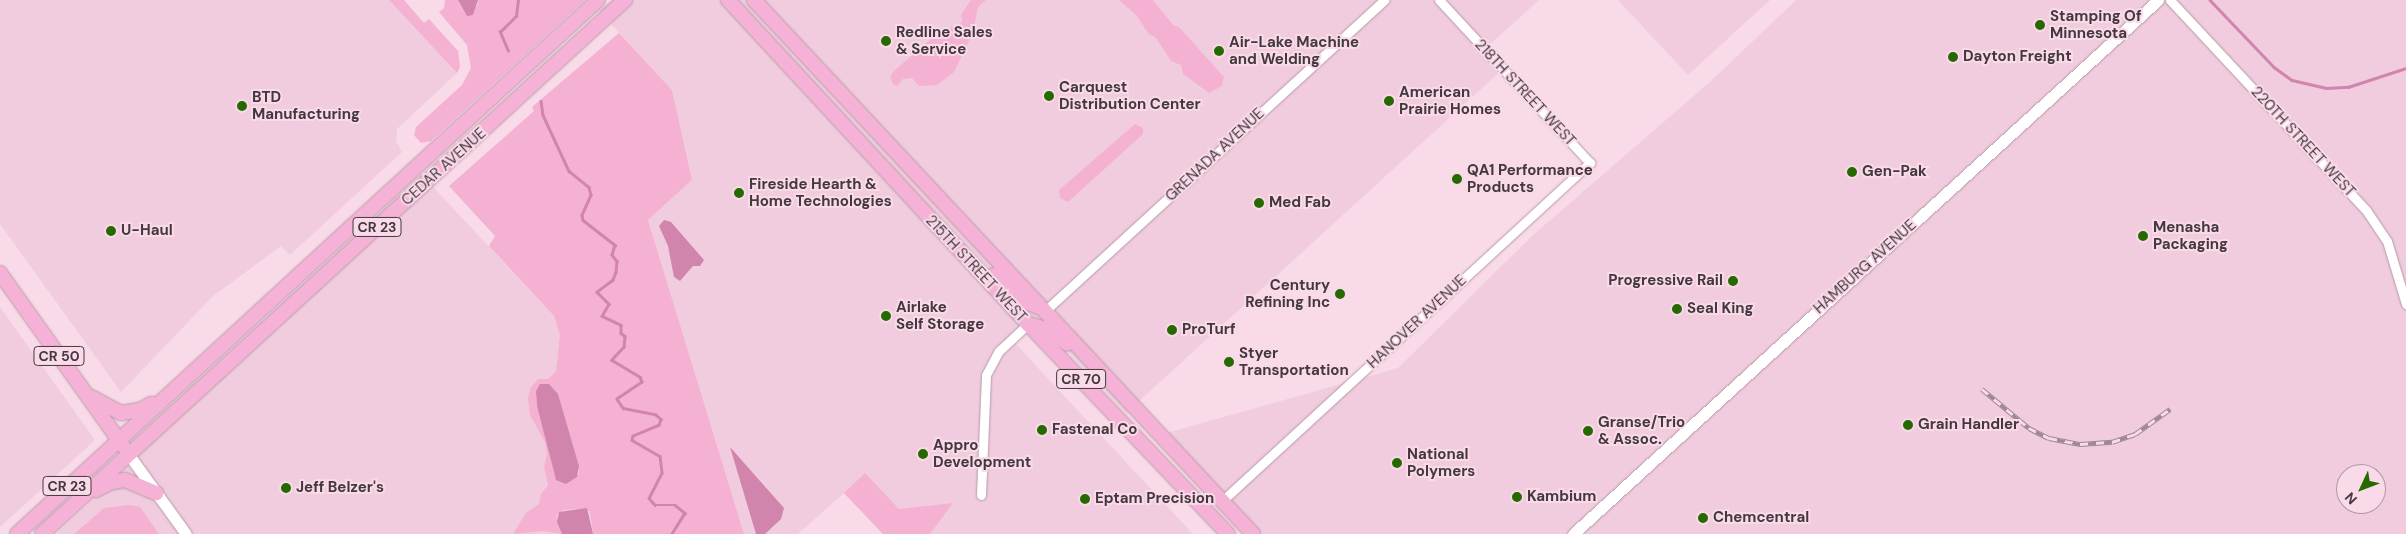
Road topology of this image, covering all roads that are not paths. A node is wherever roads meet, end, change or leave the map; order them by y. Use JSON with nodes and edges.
{"nodes":[{"id":1,"x":598,"y":0,"type":"edge"},
{"id":2,"x":625,"y":0,"type":"edge"},
{"id":3,"x":728,"y":0,"type":"edge"},
{"id":4,"x":754,"y":0,"type":"edge"},
{"id":5,"x":1384,"y":0,"type":"edge"},
{"id":6,"x":1439,"y":0,"type":"edge"},
{"id":7,"x":2158,"y":0,"type":"edge"},
{"id":8,"x":2170,"y":0,"type":"edge"},
{"id":9,"x":1590,"y":163,"type":"joint"},
{"id":10,"x":944,"y":234,"type":"junction"},
{"id":11,"x":0,"y":273,"type":"edge"},
{"id":12,"x":2406,"y":304,"type":"edge"},
{"id":13,"x":1046,"y":310,"type":"junction"},
{"id":14,"x":1028,"y":324,"type":"junction"},
{"id":15,"x":84,"y":392,"type":"junction"},
{"id":16,"x":163,"y":398,"type":"junction"},
{"id":17,"x":1143,"y":414,"type":"junction"},
{"id":18,"x":118,"y":440,"type":"junction"},
{"id":19,"x":129,"y":455,"type":"junction"},
{"id":20,"x":156,"y":492,"type":"junction"},
{"id":21,"x":981,"y":495,"type":"dead end"},
{"id":22,"x":82,"y":497,"type":"junction"},
{"id":23,"x":1222,"y":502,"type":"junction"},
{"id":24,"x":17,"y":534,"type":"edge"},
{"id":25,"x":42,"y":534,"type":"edge"},
{"id":26,"x":186,"y":534,"type":"edge"},
{"id":27,"x":1228,"y":534,"type":"edge"},
{"id":28,"x":1253,"y":534,"type":"edge"},
{"id":29,"x":1573,"y":534,"type":"edge"}],
"edges":[{"from":1,"to":16,"type":"main road","name":"CEDAR AVENUE","number":"CR 23"},
{"from":2,"to":19,"type":"main road","name":"CEDAR AVENUE","number":"CR 23"},
{"from":3,"to":10,"type":"main road","name":"215TH STREET WEST","number":"CR 70"},
{"from":4,"to":13,"type":"main road","name":"215TH STREET WEST","number":"CR 70"},
{"from":5,"to":13,"type":"street","name":"GRENADA AVENUE"},
{"from":6,"to":9,"type":"street","name":"218TH STREET WEST"},
{"from":7,"to":29,"type":"street","name":"HAMBURG AVENUE"},
{"from":8,"to":12,"type":"street","name":"220TH STREET WEST"},
{"from":9,"to":23,"type":"street","name":"HANOVER AVENUE"},
{"from":10,"to":13,"type":"main road"},
{"from":10,"to":14,"type":"main road","name":"215TH STREET WEST","number":"CR 70"},
{"from":11,"to":15,"type":"main road","number":"CR 50"},
{"from":13,"to":17,"type":"main road","name":"215TH STREET WEST","number":"CR 70"},
{"from":14,"to":17,"type":"main road"},
{"from":14,"to":21,"type":"street"},
{"from":14,"to":27,"type":"main road","name":"215TH STREET WEST","number":"CR 70"},
{"from":15,"to":16,"type":"main road"},
{"from":15,"to":18,"type":"main road","number":"CR 50"},
{"from":16,"to":18,"type":"main road","name":"CEDAR AVENUE","number":"CR 23"},
{"from":17,"to":23,"type":"main road","name":"215TH STREET WEST","number":"CR 70"},
{"from":18,"to":19,"type":"main road","number":"CR 50"},
{"from":18,"to":24,"type":"main road","number":"CR 23"},
{"from":19,"to":20,"type":"street"},
{"from":19,"to":22,"type":"main road","number":"CR 23"},
{"from":20,"to":22,"type":"main road"},
{"from":20,"to":26,"type":"street"},
{"from":22,"to":25,"type":"main road","number":"CR 23"},
{"from":23,"to":28,"type":"main road","name":"215TH STREET WEST","number":"CR 70"}]}
